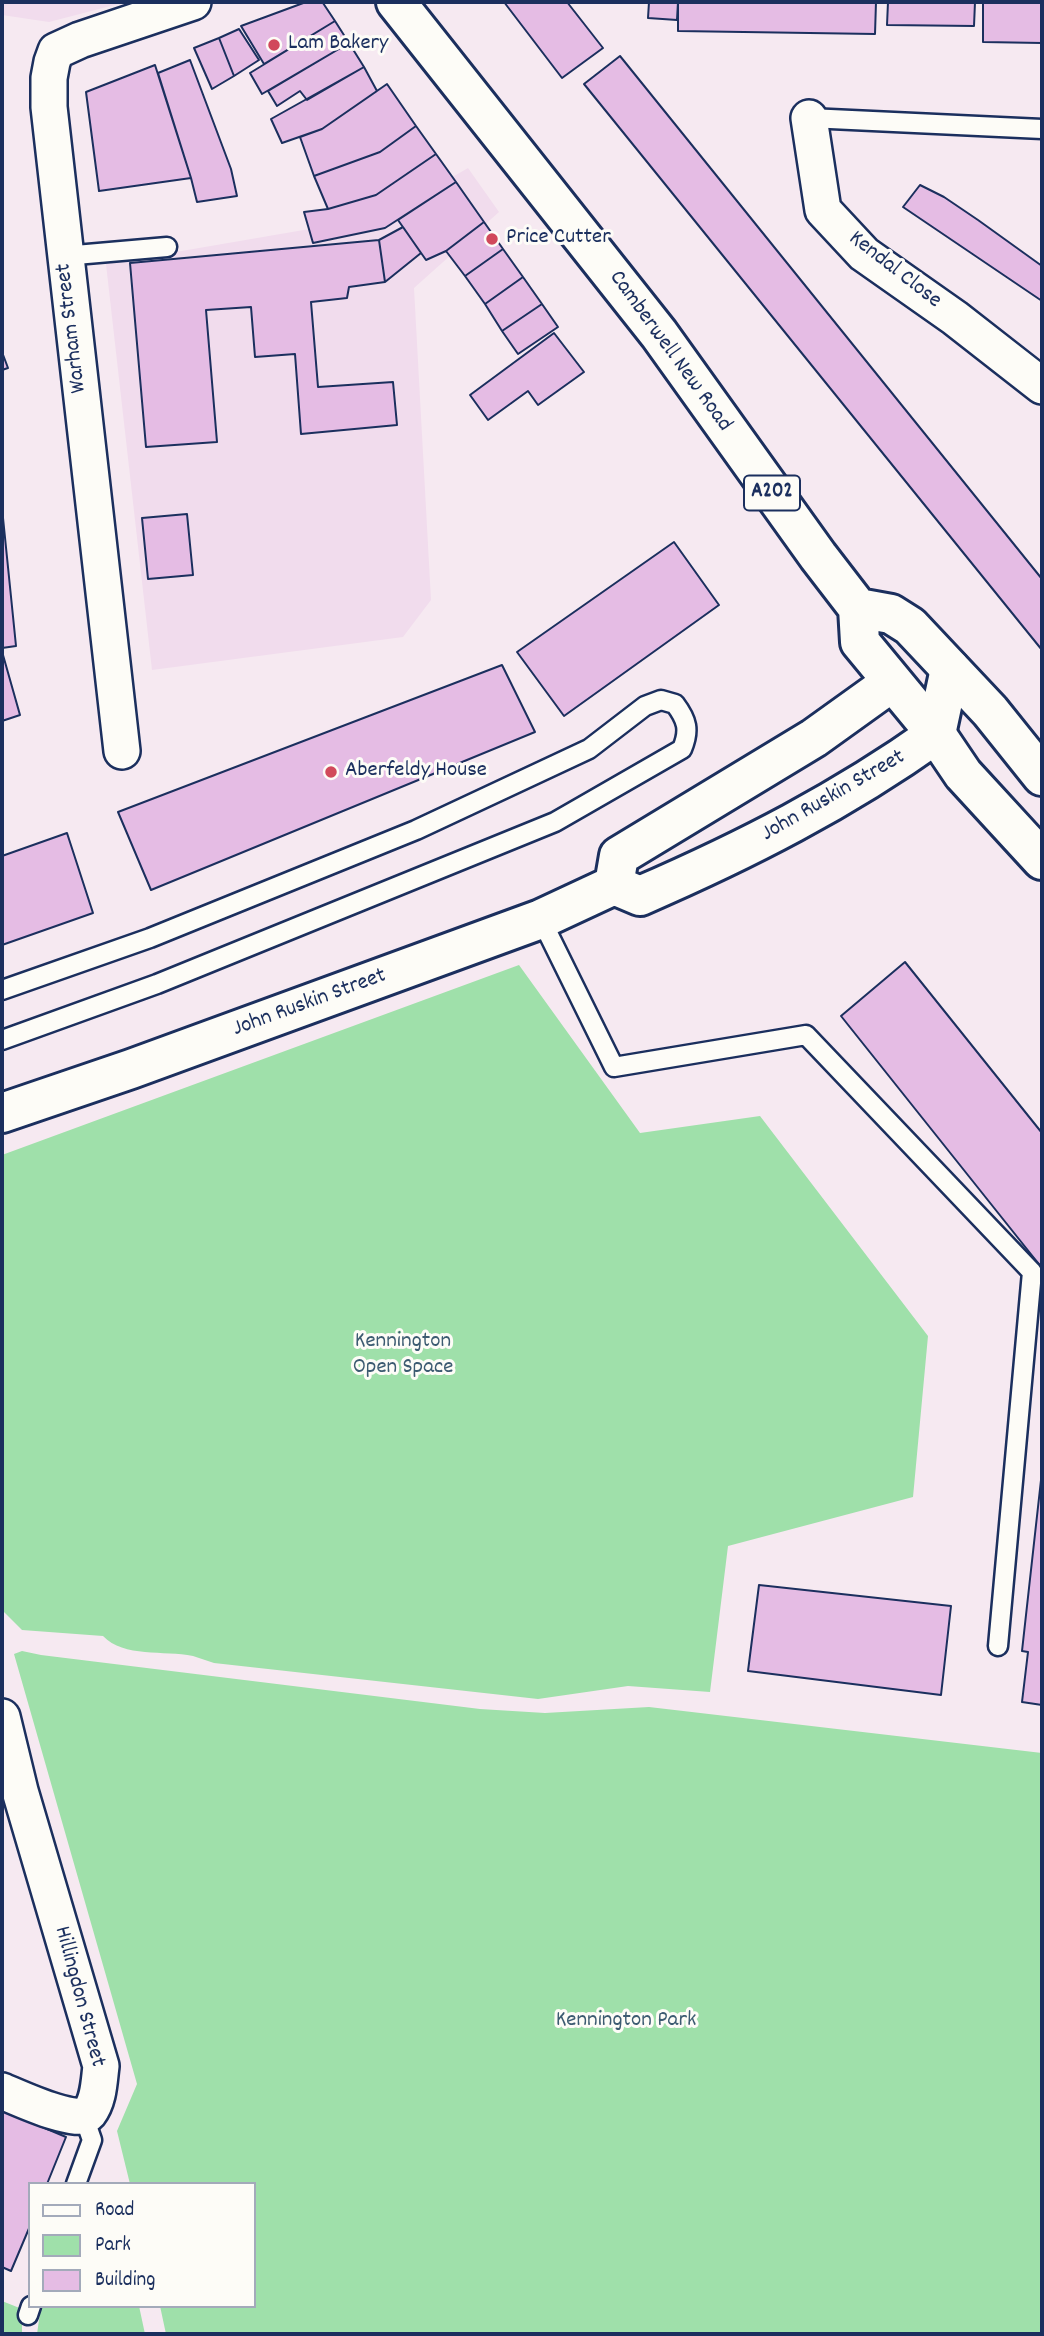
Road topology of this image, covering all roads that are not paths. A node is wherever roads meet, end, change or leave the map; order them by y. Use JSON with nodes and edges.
{"nodes":[{"id":1,"x":193,"y":2,"type":"edge"},
{"id":2,"x":396,"y":2,"type":"edge"},
{"id":3,"x":809,"y":118,"type":"joint"},
{"id":4,"x":1042,"y":129,"type":"edge"},
{"id":5,"x":167,"y":247,"type":"dead end"},
{"id":6,"x":64,"y":256,"type":"junction"},
{"id":7,"x":1042,"y":386,"type":"edge"},
{"id":8,"x":858,"y":608,"type":"junction"},
{"id":9,"x":950,"y":669,"type":"junction"},
{"id":10,"x":892,"y":682,"type":"junction"},
{"id":11,"x":936,"y":734,"type":"junction"},
{"id":12,"x":122,"y":751,"type":"dead end"},
{"id":13,"x":1042,"y":776,"type":"edge"},
{"id":14,"x":1042,"y":860,"type":"edge"},
{"id":15,"x":614,"y":885,"type":"junction"},
{"id":16,"x":541,"y":919,"type":"junction"},
{"id":17,"x":2,"y":990,"type":"edge"},
{"id":18,"x":2,"y":1040,"type":"edge"},
{"id":19,"x":2,"y":1113,"type":"edge"},
{"id":20,"x":998,"y":1646,"type":"dead end"},
{"id":21,"x":2,"y":1717,"type":"edge"},
{"id":22,"x":11,"y":1800,"type":"edge"},
{"id":23,"x":2,"y":2091,"type":"edge"},
{"id":24,"x":84,"y":2117,"type":"junction"},
{"id":25,"x":77,"y":2182,"type":"edge"}],
"edges":[{"from":1,"to":6,"type":"street","name":"Warham Street"},
{"from":2,"to":8,"type":"main road","name":"Camberwell New Road","number":"A202"},
{"from":3,"to":4,"type":"lane"},
{"from":3,"to":7,"type":"street","name":"Kendal Close"},
{"from":5,"to":6,"type":"lane"},
{"from":6,"to":12,"type":"street","name":"Warham Street"},
{"from":8,"to":9,"type":"main road"},
{"from":8,"to":10,"type":"main road"},
{"from":9,"to":11,"type":"main road"},
{"from":9,"to":13,"type":"main road"},
{"from":10,"to":11,"type":"main road"},
{"from":10,"to":15,"type":"main road"},
{"from":11,"to":14,"type":"main road"},
{"from":11,"to":15,"type":"main road","name":"John Ruskin Street"},
{"from":15,"to":16,"type":"main road","name":"John Ruskin Street"},
{"from":16,"to":19,"type":"main road","name":"John Ruskin Street"},
{"from":16,"to":20,"type":"lane"},
{"from":17,"to":18,"type":"lane"},
{"from":21,"to":22,"type":"street","name":"Hillingdon Street"},
{"from":22,"to":24,"type":"street","name":"Hillingdon Street"},
{"from":23,"to":24,"type":"street"},
{"from":24,"to":25,"type":"lane"}]}
